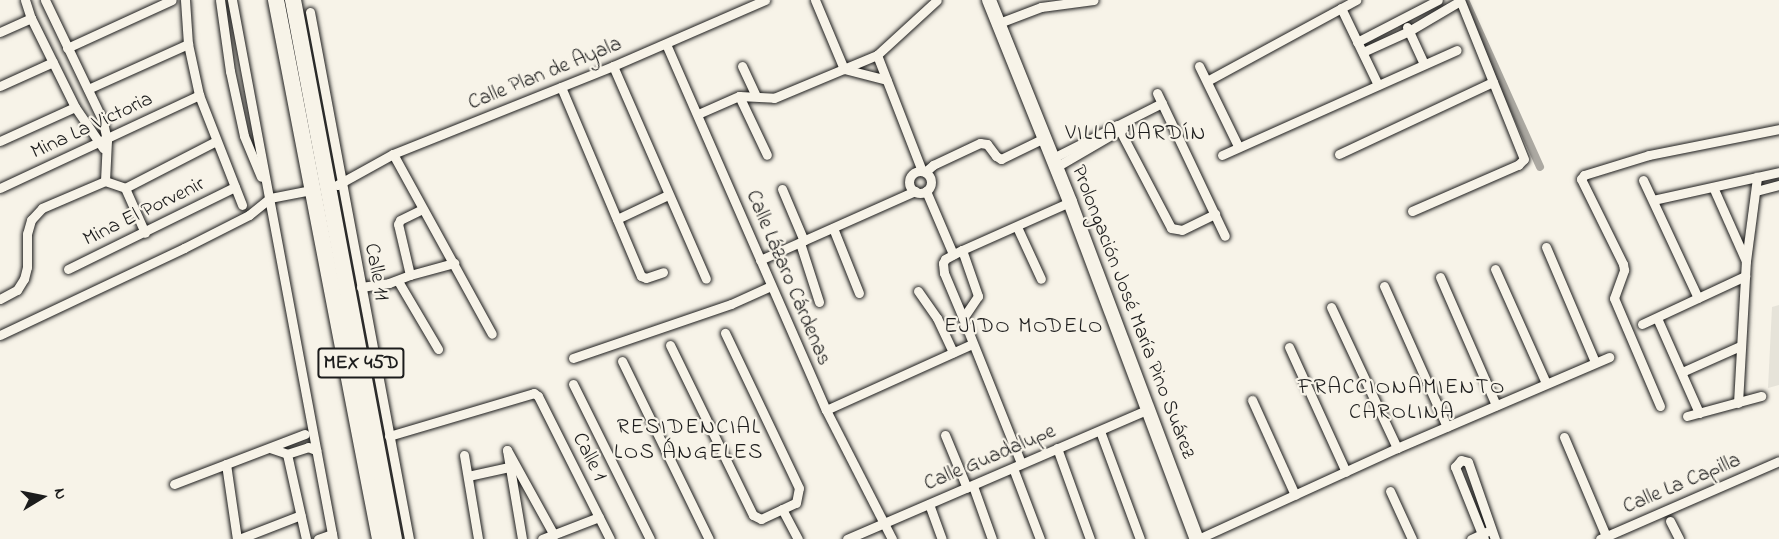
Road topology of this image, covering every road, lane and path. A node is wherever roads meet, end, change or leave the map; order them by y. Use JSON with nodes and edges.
{"nodes":[{"id":1,"x":25,"y":0,"type":"edge"},
{"id":2,"x":172,"y":0,"type":"edge"},
{"id":3,"x":185,"y":0,"type":"edge"},
{"id":4,"x":220,"y":0,"type":"edge"},
{"id":5,"x":232,"y":0,"type":"edge"},
{"id":6,"x":276,"y":0,"type":"edge"},
{"id":7,"x":292,"y":0,"type":"edge"},
{"id":8,"x":765,"y":0,"type":"edge"},
{"id":9,"x":816,"y":0,"type":"edge"},
{"id":10,"x":937,"y":0,"type":"edge"},
{"id":11,"x":989,"y":0,"type":"edge"},
{"id":12,"x":1094,"y":0,"type":"edge"},
{"id":13,"x":1356,"y":0,"type":"edge"},
{"id":14,"x":1438,"y":0,"type":"edge"},
{"id":15,"x":1460,"y":0,"type":"edge"},
{"id":16,"x":48,"y":1,"type":"edge"},
{"id":17,"x":1341,"y":8,"type":"junction"},
{"id":18,"x":310,"y":12,"type":"dead end"},
{"id":19,"x":31,"y":18,"type":"junction"},
{"id":20,"x":1403,"y":20,"type":"junction"},
{"id":21,"x":999,"y":23,"type":"junction"},
{"id":22,"x":1409,"y":31,"type":"junction"},
{"id":23,"x":0,"y":32,"type":"edge"},
{"id":24,"x":1357,"y":42,"type":"junction"},
{"id":25,"x":188,"y":44,"type":"junction"},
{"id":26,"x":666,"y":44,"type":"junction"},
{"id":27,"x":67,"y":48,"type":"junction"},
{"id":28,"x":1457,"y":50,"type":"dead end"},
{"id":29,"x":1363,"y":52,"type":"junction"},
{"id":30,"x":876,"y":55,"type":"junction"},
{"id":31,"x":53,"y":62,"type":"junction"},
{"id":32,"x":1424,"y":64,"type":"junction"},
{"id":33,"x":613,"y":66,"type":"junction"},
{"id":34,"x":742,"y":66,"type":"dead end"},
{"id":35,"x":1199,"y":66,"type":"dead end"},
{"id":36,"x":844,"y":69,"type":"junction"},
{"id":37,"x":887,"y":80,"type":"junction"},
{"id":38,"x":1206,"y":81,"type":"junction"},
{"id":39,"x":1493,"y":81,"type":"junction"},
{"id":40,"x":1378,"y":85,"type":"junction"},
{"id":41,"x":0,"y":86,"type":"edge"},
{"id":42,"x":561,"y":87,"type":"junction"},
{"id":43,"x":88,"y":89,"type":"junction"},
{"id":44,"x":199,"y":95,"type":"junction"},
{"id":45,"x":739,"y":96,"type":"junction"},
{"id":46,"x":756,"y":96,"type":"junction"},
{"id":47,"x":75,"y":107,"type":"junction"},
{"id":48,"x":698,"y":114,"type":"junction"},
{"id":49,"x":1119,"y":128,"type":"junction"},
{"id":50,"x":1779,"y":129,"type":"edge"},
{"id":51,"x":1044,"y":138,"type":"junction"},
{"id":52,"x":0,"y":141,"type":"edge"},
{"id":53,"x":216,"y":141,"type":"junction"},
{"id":54,"x":103,"y":142,"type":"junction"},
{"id":55,"x":1238,"y":146,"type":"junction"},
{"id":56,"x":393,"y":154,"type":"junction"},
{"id":57,"x":1339,"y":154,"type":"dead end"},
{"id":58,"x":767,"y":155,"type":"dead end"},
{"id":59,"x":1222,"y":155,"type":"dead end"},
{"id":60,"x":1055,"y":163,"type":"junction"},
{"id":61,"x":923,"y":172,"type":"junction"},
{"id":62,"x":1779,"y":172,"type":"edge"},
{"id":63,"x":1757,"y":177,"type":"junction"},
{"id":64,"x":1643,"y":180,"type":"dead end"},
{"id":65,"x":105,"y":181,"type":"junction"},
{"id":66,"x":338,"y":185,"type":"junction"},
{"id":67,"x":1779,"y":185,"type":"edge"},
{"id":68,"x":125,"y":188,"type":"junction"},
{"id":69,"x":235,"y":188,"type":"junction"},
{"id":70,"x":1713,"y":188,"type":"junction"},
{"id":71,"x":0,"y":189,"type":"edge"},
{"id":72,"x":782,"y":189,"type":"dead end"},
{"id":73,"x":305,"y":191,"type":"dead end"},
{"id":74,"x":915,"y":191,"type":"junction"},
{"id":75,"x":926,"y":191,"type":"junction"},
{"id":76,"x":1756,"y":191,"type":"junction"},
{"id":77,"x":668,"y":195,"type":"junction"},
{"id":78,"x":270,"y":198,"type":"junction"},
{"id":79,"x":1653,"y":200,"type":"junction"},
{"id":80,"x":1070,"y":202,"type":"junction"},
{"id":81,"x":242,"y":205,"type":"dead end"},
{"id":82,"x":423,"y":209,"type":"junction"},
{"id":83,"x":1412,"y":211,"type":"dead end"},
{"id":84,"x":1215,"y":214,"type":"junction"},
{"id":85,"x":617,"y":219,"type":"junction"},
{"id":86,"x":1017,"y":227,"type":"junction"},
{"id":87,"x":833,"y":228,"type":"junction"},
{"id":88,"x":145,"y":233,"type":"junction"},
{"id":89,"x":1225,"y":236,"type":"dead end"},
{"id":90,"x":802,"y":242,"type":"junction"},
{"id":91,"x":1546,"y":247,"type":"dead end"},
{"id":92,"x":957,"y":252,"type":"junction"},
{"id":93,"x":760,"y":260,"type":"junction"},
{"id":94,"x":1746,"y":261,"type":"junction"},
{"id":95,"x":454,"y":263,"type":"junction"},
{"id":96,"x":68,"y":269,"type":"dead end"},
{"id":97,"x":1495,"y":269,"type":"dead end"},
{"id":98,"x":663,"y":272,"type":"dead end"},
{"id":99,"x":410,"y":273,"type":"junction"},
{"id":100,"x":1744,"y":276,"type":"junction"},
{"id":101,"x":1440,"y":277,"type":"dead end"},
{"id":102,"x":706,"y":279,"type":"dead end"},
{"id":103,"x":1041,"y":279,"type":"dead end"},
{"id":104,"x":398,"y":281,"type":"junction"},
{"id":105,"x":361,"y":286,"type":"junction"},
{"id":106,"x":771,"y":286,"type":"junction"},
{"id":107,"x":1384,"y":286,"type":"dead end"},
{"id":108,"x":918,"y":291,"type":"dead end"},
{"id":109,"x":859,"y":292,"type":"dead end"},
{"id":110,"x":1698,"y":298,"type":"junction"},
{"id":111,"x":0,"y":299,"type":"edge"},
{"id":112,"x":819,"y":302,"type":"dead end"},
{"id":113,"x":1331,"y":307,"type":"dead end"},
{"id":114,"x":963,"y":318,"type":"junction"},
{"id":115,"x":1657,"y":318,"type":"junction"},
{"id":116,"x":1642,"y":324,"type":"dead end"},
{"id":117,"x":724,"y":333,"type":"dead end"},
{"id":118,"x":492,"y":334,"type":"dead end"},
{"id":119,"x":0,"y":335,"type":"edge"},
{"id":120,"x":972,"y":344,"type":"junction"},
{"id":121,"x":670,"y":345,"type":"dead end"},
{"id":122,"x":1740,"y":346,"type":"junction"},
{"id":123,"x":1289,"y":347,"type":"dead end"},
{"id":124,"x":438,"y":349,"type":"dead end"},
{"id":125,"x":952,"y":353,"type":"junction"},
{"id":126,"x":1610,"y":357,"type":"dead end"},
{"id":127,"x":573,"y":358,"type":"dead end"},
{"id":128,"x":622,"y":361,"type":"dead end"},
{"id":129,"x":1595,"y":362,"type":"junction"},
{"id":130,"x":1682,"y":372,"type":"junction"},
{"id":131,"x":1546,"y":383,"type":"junction"},
{"id":132,"x":573,"y":384,"type":"dead end"},
{"id":133,"x":1761,"y":396,"type":"dead end"},
{"id":134,"x":1252,"y":400,"type":"dead end"},
{"id":135,"x":1738,"y":403,"type":"junction"},
{"id":136,"x":1496,"y":405,"type":"junction"},
{"id":137,"x":1660,"y":406,"type":"dead end"},
{"id":138,"x":826,"y":410,"type":"junction"},
{"id":139,"x":1147,"y":410,"type":"junction"},
{"id":140,"x":1699,"y":413,"type":"junction"},
{"id":141,"x":1687,"y":416,"type":"dead end"},
{"id":142,"x":1447,"y":427,"type":"junction"},
{"id":143,"x":1101,"y":431,"type":"junction"},
{"id":144,"x":309,"y":432,"type":"junction"},
{"id":145,"x":945,"y":435,"type":"dead end"},
{"id":146,"x":389,"y":436,"type":"junction"},
{"id":147,"x":1564,"y":437,"type":"dead end"},
{"id":148,"x":270,"y":448,"type":"junction"},
{"id":149,"x":1057,"y":448,"type":"junction"},
{"id":150,"x":1397,"y":448,"type":"junction"},
{"id":151,"x":312,"y":449,"type":"junction"},
{"id":152,"x":287,"y":454,"type":"junction"},
{"id":153,"x":464,"y":455,"type":"dead end"},
{"id":154,"x":1779,"y":461,"type":"edge"},
{"id":155,"x":226,"y":464,"type":"junction"},
{"id":156,"x":1017,"y":465,"type":"junction"},
{"id":157,"x":509,"y":467,"type":"junction"},
{"id":158,"x":1346,"y":471,"type":"junction"},
{"id":159,"x":468,"y":476,"type":"junction"},
{"id":160,"x":174,"y":484,"type":"dead end"},
{"id":161,"x":970,"y":487,"type":"junction"},
{"id":162,"x":1390,"y":491,"type":"dead end"},
{"id":163,"x":1295,"y":495,"type":"junction"},
{"id":164,"x":929,"y":504,"type":"junction"},
{"id":165,"x":782,"y":509,"type":"junction"},
{"id":166,"x":301,"y":515,"type":"junction"},
{"id":167,"x":599,"y":517,"type":"junction"},
{"id":168,"x":1670,"y":521,"type":"dead end"},
{"id":169,"x":885,"y":522,"type":"junction"},
{"id":170,"x":1494,"y":534,"type":"edge"},
{"id":171,"x":554,"y":535,"type":"junction"},
{"id":172,"x":1483,"y":536,"type":"edge"},
{"id":173,"x":333,"y":537,"type":"edge"},
{"id":174,"x":1603,"y":538,"type":"edge"},
{"id":175,"x":238,"y":539,"type":"edge"},
{"id":176,"x":306,"y":539,"type":"edge"},
{"id":177,"x":318,"y":539,"type":"edge"},
{"id":178,"x":380,"y":539,"type":"edge"},
{"id":179,"x":393,"y":539,"type":"edge"},
{"id":180,"x":409,"y":539,"type":"edge"},
{"id":181,"x":478,"y":539,"type":"edge"},
{"id":182,"x":522,"y":539,"type":"edge"},
{"id":183,"x":542,"y":539,"type":"edge"},
{"id":184,"x":610,"y":539,"type":"edge"},
{"id":185,"x":650,"y":539,"type":"edge"},
{"id":186,"x":709,"y":539,"type":"edge"},
{"id":187,"x":798,"y":539,"type":"edge"},
{"id":188,"x":847,"y":539,"type":"edge"},
{"id":189,"x":892,"y":539,"type":"edge"},
{"id":190,"x":942,"y":539,"type":"edge"},
{"id":191,"x":992,"y":539,"type":"edge"},
{"id":192,"x":1040,"y":539,"type":"edge"},
{"id":193,"x":1090,"y":539,"type":"edge"},
{"id":194,"x":1140,"y":539,"type":"edge"},
{"id":195,"x":1198,"y":539,"type":"edge"},
{"id":196,"x":1412,"y":539,"type":"edge"},
{"id":197,"x":1471,"y":539,"type":"edge"},
{"id":198,"x":1678,"y":539,"type":"edge"}],
"edges":[{"from":1,"to":19,"type":"street"},
{"from":2,"to":27,"type":"street"},
{"from":3,"to":25,"type":"street","name":"Mina El Porvenir"},
{"from":4,"to":78,"type":"street"},
{"from":5,"to":78,"type":"street"},
{"from":6,"to":178,"type":"highway","number":"MEX 45D"},
{"from":7,"to":179,"type":"highway","number":"MEX 45D"},
{"from":8,"to":26,"type":"street","name":"Calle Plan de Ayala"},
{"from":9,"to":36,"type":"street"},
{"from":10,"to":30,"type":"street"},
{"from":11,"to":21,"type":"main road","name":"Prolongación José María Pino Suárez"},
{"from":12,"to":21,"type":"street"},
{"from":13,"to":17,"type":"street"},
{"from":14,"to":20,"type":"street"},
{"from":15,"to":22,"type":"street"},
{"from":15,"to":39,"type":"street"},
{"from":16,"to":27,"type":"street"},
{"from":17,"to":24,"type":"street"},
{"from":17,"to":38,"type":"street"},
{"from":18,"to":66,"type":"street","name":"Calle 11"},
{"from":19,"to":23,"type":"street"},
{"from":19,"to":31,"type":"street"},
{"from":20,"to":22,"type":"street"},
{"from":20,"to":24,"type":"street"},
{"from":21,"to":51,"type":"main road","name":"Prolongación José María Pino Suárez"},
{"from":22,"to":29,"type":"street"},
{"from":22,"to":32,"type":"street"},
{"from":24,"to":29,"type":"street"},
{"from":25,"to":43,"type":"street"},
{"from":25,"to":44,"type":"street","name":"Mina El Porvenir"},
{"from":26,"to":33,"type":"street","name":"Calle Plan de Ayala"},
{"from":26,"to":48,"type":"street","name":"Calle Lázaro Cárdenas"},
{"from":27,"to":43,"type":"street"},
{"from":28,"to":32,"type":"street"},
{"from":29,"to":40,"type":"street"},
{"from":30,"to":36,"type":"street"},
{"from":30,"to":37,"type":"street"},
{"from":31,"to":41,"type":"street"},
{"from":31,"to":47,"type":"street"},
{"from":32,"to":40,"type":"street"},
{"from":33,"to":42,"type":"street","name":"Calle Plan de Ayala"},
{"from":33,"to":77,"type":"street"},
{"from":34,"to":46,"type":"street"},
{"from":35,"to":38,"type":"street"},
{"from":36,"to":37,"type":"street"},
{"from":36,"to":46,"type":"street"},
{"from":37,"to":61,"type":"street"},
{"from":38,"to":55,"type":"street"},
{"from":39,"to":57,"type":"street"},
{"from":39,"to":83,"type":"street"},
{"from":40,"to":55,"type":"street"},
{"from":42,"to":56,"type":"street","name":"Calle Plan de Ayala"},
{"from":42,"to":85,"type":"street"},
{"from":43,"to":54,"type":"street"},
{"from":44,"to":53,"type":"street","name":"Mina El Porvenir"},
{"from":44,"to":54,"type":"street","name":"Mina La Victoria"},
{"from":45,"to":46,"type":"street"},
{"from":45,"to":48,"type":"street"},
{"from":45,"to":58,"type":"street"},
{"from":47,"to":52,"type":"street"},
{"from":47,"to":54,"type":"street"},
{"from":48,"to":93,"type":"street","name":"Calle Lázaro Cárdenas"},
{"from":49,"to":60,"type":"street"},
{"from":49,"to":84,"type":"street"},
{"from":49,"to":84,"type":"street"},
{"from":50,"to":137,"type":"street"},
{"from":51,"to":60,"type":"main road","name":"Prolongación José María Pino Suárez"},
{"from":51,"to":61,"type":"street"},
{"from":53,"to":68,"type":"street"},
{"from":53,"to":69,"type":"street","name":"Mina El Porvenir"},
{"from":54,"to":65,"type":"street"},
{"from":54,"to":71,"type":"street","name":"Mina La Victoria"},
{"from":55,"to":59,"type":"street"},
{"from":56,"to":66,"type":"street","name":"Calle Plan de Ayala"},
{"from":56,"to":82,"type":"street"},
{"from":60,"to":80,"type":"main road","name":"Prolongación José María Pino Suárez"},
{"from":61,"to":74,"type":"street"},
{"from":61,"to":75,"type":"street"},
{"from":62,"to":63,"type":"street"},
{"from":63,"to":70,"type":"street"},
{"from":63,"to":76,"type":"street"},
{"from":64,"to":79,"type":"street"},
{"from":65,"to":68,"type":"street"},
{"from":65,"to":111,"type":"street"},
{"from":66,"to":105,"type":"street","name":"Calle 11"},
{"from":67,"to":76,"type":"street"},
{"from":68,"to":88,"type":"street"},
{"from":69,"to":81,"type":"street","name":"Mina El Porvenir"},
{"from":69,"to":88,"type":"street","name":"Mina El Porvenir"},
{"from":70,"to":79,"type":"street"},
{"from":70,"to":94,"type":"street"},
{"from":72,"to":90,"type":"street"},
{"from":73,"to":78,"type":"street"},
{"from":74,"to":75,"type":"street"},
{"from":74,"to":87,"type":"street"},
{"from":75,"to":92,"type":"street"},
{"from":76,"to":94,"type":"street"},
{"from":77,"to":85,"type":"street"},
{"from":77,"to":102,"type":"street"},
{"from":78,"to":119,"type":"street"},
{"from":78,"to":144,"type":"street"},
{"from":79,"to":110,"type":"street"},
{"from":80,"to":86,"type":"street"},
{"from":80,"to":139,"type":"main road","name":"Prolongación José María Pino Suárez"},
{"from":82,"to":95,"type":"street"},
{"from":82,"to":99,"type":"street"},
{"from":84,"to":89,"type":"street"},
{"from":85,"to":98,"type":"street"},
{"from":86,"to":92,"type":"street"},
{"from":86,"to":103,"type":"street"},
{"from":87,"to":90,"type":"street"},
{"from":87,"to":109,"type":"street"},
{"from":88,"to":96,"type":"street","name":"Mina El Porvenir"},
{"from":90,"to":93,"type":"street"},
{"from":90,"to":112,"type":"street"},
{"from":91,"to":129,"type":"street"},
{"from":92,"to":114,"type":"street"},
{"from":92,"to":114,"type":"street"},
{"from":93,"to":106,"type":"street","name":"Calle Lázaro Cárdenas"},
{"from":94,"to":100,"type":"street"},
{"from":95,"to":99,"type":"street"},
{"from":95,"to":118,"type":"street"},
{"from":97,"to":131,"type":"street"},
{"from":99,"to":104,"type":"street"},
{"from":100,"to":110,"type":"street"},
{"from":100,"to":122,"type":"street"},
{"from":101,"to":136,"type":"street"},
{"from":104,"to":105,"type":"street"},
{"from":104,"to":124,"type":"street"},
{"from":105,"to":146,"type":"street","name":"Calle 11"},
{"from":106,"to":127,"type":"street"},
{"from":106,"to":138,"type":"street","name":"Calle Lázaro Cárdenas"},
{"from":107,"to":142,"type":"street"},
{"from":108,"to":125,"type":"street"},
{"from":110,"to":115,"type":"street"},
{"from":113,"to":150,"type":"street"},
{"from":114,"to":120,"type":"street"},
{"from":115,"to":116,"type":"street"},
{"from":115,"to":130,"type":"street"},
{"from":117,"to":165,"type":"street"},
{"from":120,"to":125,"type":"street"},
{"from":120,"to":156,"type":"street"},
{"from":121,"to":165,"type":"street"},
{"from":122,"to":130,"type":"street"},
{"from":122,"to":135,"type":"street"},
{"from":123,"to":158,"type":"street"},
{"from":125,"to":138,"type":"street"},
{"from":126,"to":129,"type":"street"},
{"from":128,"to":186,"type":"street"},
{"from":129,"to":131,"type":"street"},
{"from":130,"to":140,"type":"street"},
{"from":131,"to":136,"type":"street"},
{"from":132,"to":185,"type":"street"},
{"from":133,"to":135,"type":"street"},
{"from":134,"to":163,"type":"street"},
{"from":135,"to":140,"type":"street"},
{"from":136,"to":142,"type":"street"},
{"from":138,"to":169,"type":"street","name":"Calle Lázaro Cárdenas"},
{"from":139,"to":143,"type":"street","name":"Calle Guadalupe"},
{"from":139,"to":195,"type":"main road","name":"Prolongación José María Pino Suárez"},
{"from":140,"to":141,"type":"street"},
{"from":142,"to":150,"type":"street"},
{"from":143,"to":149,"type":"street","name":"Calle Guadalupe"},
{"from":143,"to":194,"type":"street"},
{"from":144,"to":148,"type":"street"},
{"from":144,"to":151,"type":"street"},
{"from":145,"to":161,"type":"street"},
{"from":146,"to":167,"type":"street","name":"Calle 1"},
{"from":146,"to":180,"type":"street","name":"Calle 11"},
{"from":147,"to":174,"type":"street"},
{"from":148,"to":152,"type":"street"},
{"from":148,"to":155,"type":"street"},
{"from":149,"to":156,"type":"street","name":"Calle Guadalupe"},
{"from":149,"to":193,"type":"street"},
{"from":150,"to":158,"type":"street"},
{"from":151,"to":152,"type":"street"},
{"from":151,"to":173,"type":"street"},
{"from":152,"to":166,"type":"street"},
{"from":153,"to":159,"type":"street"},
{"from":154,"to":174,"type":"street","name":"Calle La Capilla"},
{"from":155,"to":160,"type":"street"},
{"from":155,"to":175,"type":"street"},
{"from":156,"to":161,"type":"street","name":"Calle Guadalupe"},
{"from":156,"to":192,"type":"street"},
{"from":157,"to":159,"type":"street"},
{"from":157,"to":171,"type":"street"},
{"from":157,"to":182,"type":"street"},
{"from":158,"to":163,"type":"street"},
{"from":159,"to":181,"type":"street"},
{"from":161,"to":164,"type":"street","name":"Calle Guadalupe"},
{"from":161,"to":191,"type":"street"},
{"from":162,"to":196,"type":"street"},
{"from":163,"to":195,"type":"street"},
{"from":164,"to":169,"type":"street","name":"Calle Guadalupe"},
{"from":164,"to":190,"type":"street"},
{"from":165,"to":187,"type":"street"},
{"from":166,"to":175,"type":"street"},
{"from":166,"to":176,"type":"street"},
{"from":167,"to":171,"type":"street"},
{"from":167,"to":184,"type":"street","name":"Calle 1"},
{"from":168,"to":198,"type":"street"},
{"from":169,"to":188,"type":"street","name":"Calle Guadalupe"},
{"from":169,"to":189,"type":"street","name":"Calle Lázaro Cárdenas"},
{"from":170,"to":172,"type":"street"},
{"from":170,"to":172,"type":"street"},
{"from":171,"to":183,"type":"street"},
{"from":172,"to":197,"type":"street"},
{"from":173,"to":177,"type":"street"}]}
